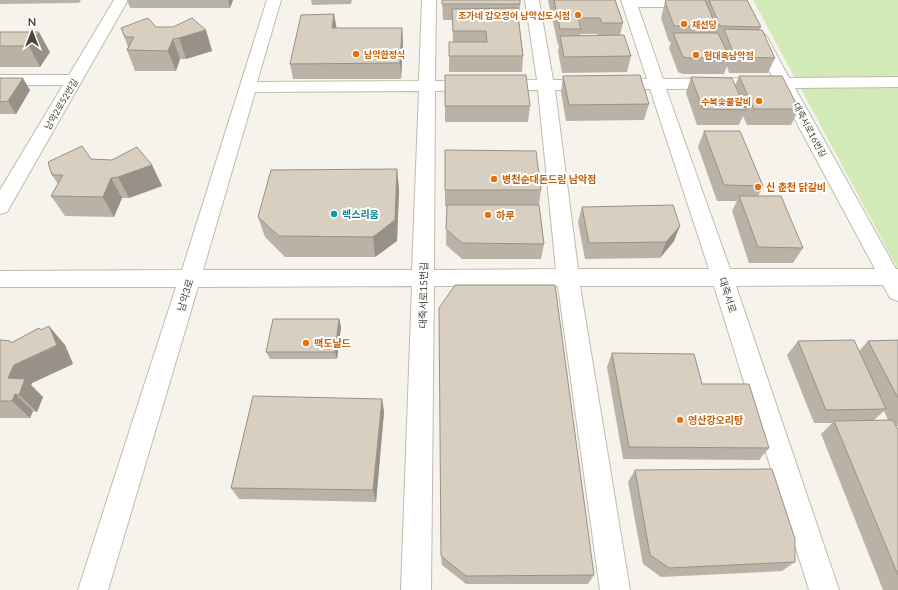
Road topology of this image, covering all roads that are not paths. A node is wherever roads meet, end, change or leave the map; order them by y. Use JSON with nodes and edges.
{"nodes":[{"id":1,"x":121,"y":0,"type":"edge"},
{"id":2,"x":274,"y":0,"type":"edge"},
{"id":3,"x":429,"y":0,"type":"edge"},
{"id":4,"x":532,"y":0,"type":"edge"},
{"id":5,"x":629,"y":2,"type":"edge"},
{"id":6,"x":709,"y":3,"type":"edge"},
{"id":7,"x":751,"y":23,"type":"edge"},
{"id":8,"x":0,"y":80,"type":"edge"},
{"id":9,"x":74,"y":80,"type":"junction"},
{"id":10,"x":784,"y":82,"type":"junction"},
{"id":11,"x":898,"y":82,"type":"edge"},
{"id":12,"x":656,"y":83,"type":"junction"},
{"id":13,"x":546,"y":84,"type":"junction"},
{"id":14,"x":428,"y":85,"type":"junction"},
{"id":15,"x":248,"y":87,"type":"junction"},
{"id":16,"x":0,"y":207,"type":"edge"},
{"id":17,"x":568,"y":277,"type":"junction"},
{"id":18,"x":722,"y":277,"type":"junction"},
{"id":19,"x":190,"y":278,"type":"junction"},
{"id":20,"x":424,"y":278,"type":"junction"},
{"id":21,"x":0,"y":279,"type":"edge"},
{"id":22,"x":895,"y":282,"type":"edge"},
{"id":23,"x":93,"y":590,"type":"edge"},
{"id":24,"x":416,"y":590,"type":"edge"},
{"id":25,"x":616,"y":590,"type":"edge"},
{"id":26,"x":824,"y":590,"type":"edge"}],
"edges":[{"from":1,"to":9,"type":"street","name":"남악2로52번길"},
{"from":2,"to":15,"type":"street","name":"남악3로"},
{"from":3,"to":14,"type":"street","name":"대죽서로15번길"},
{"from":4,"to":13,"type":"street"},
{"from":5,"to":6,"type":"street"},
{"from":5,"to":12,"type":"street","name":"대죽서로"},
{"from":7,"to":10,"type":"street","name":"대죽서로16번길"},
{"from":8,"to":9,"type":"street"},
{"from":9,"to":16,"type":"street","name":"남악2로52번길"},
{"from":10,"to":11,"type":"street"},
{"from":10,"to":12,"type":"street"},
{"from":10,"to":22,"type":"street","name":"대죽서로16번길"},
{"from":12,"to":13,"type":"street"},
{"from":12,"to":18,"type":"street","name":"대죽서로"},
{"from":13,"to":14,"type":"street"},
{"from":13,"to":17,"type":"street"},
{"from":14,"to":15,"type":"street"},
{"from":14,"to":20,"type":"street","name":"대죽서로15번길"},
{"from":15,"to":19,"type":"street","name":"남악3로"},
{"from":17,"to":18,"type":"street"},
{"from":17,"to":20,"type":"street"},
{"from":17,"to":25,"type":"street"},
{"from":18,"to":22,"type":"street"},
{"from":18,"to":26,"type":"street","name":"대죽서로"},
{"from":19,"to":20,"type":"street"},
{"from":19,"to":21,"type":"street"},
{"from":19,"to":23,"type":"street","name":"남악3로"},
{"from":20,"to":24,"type":"street","name":"대죽서로15번길"}]}
